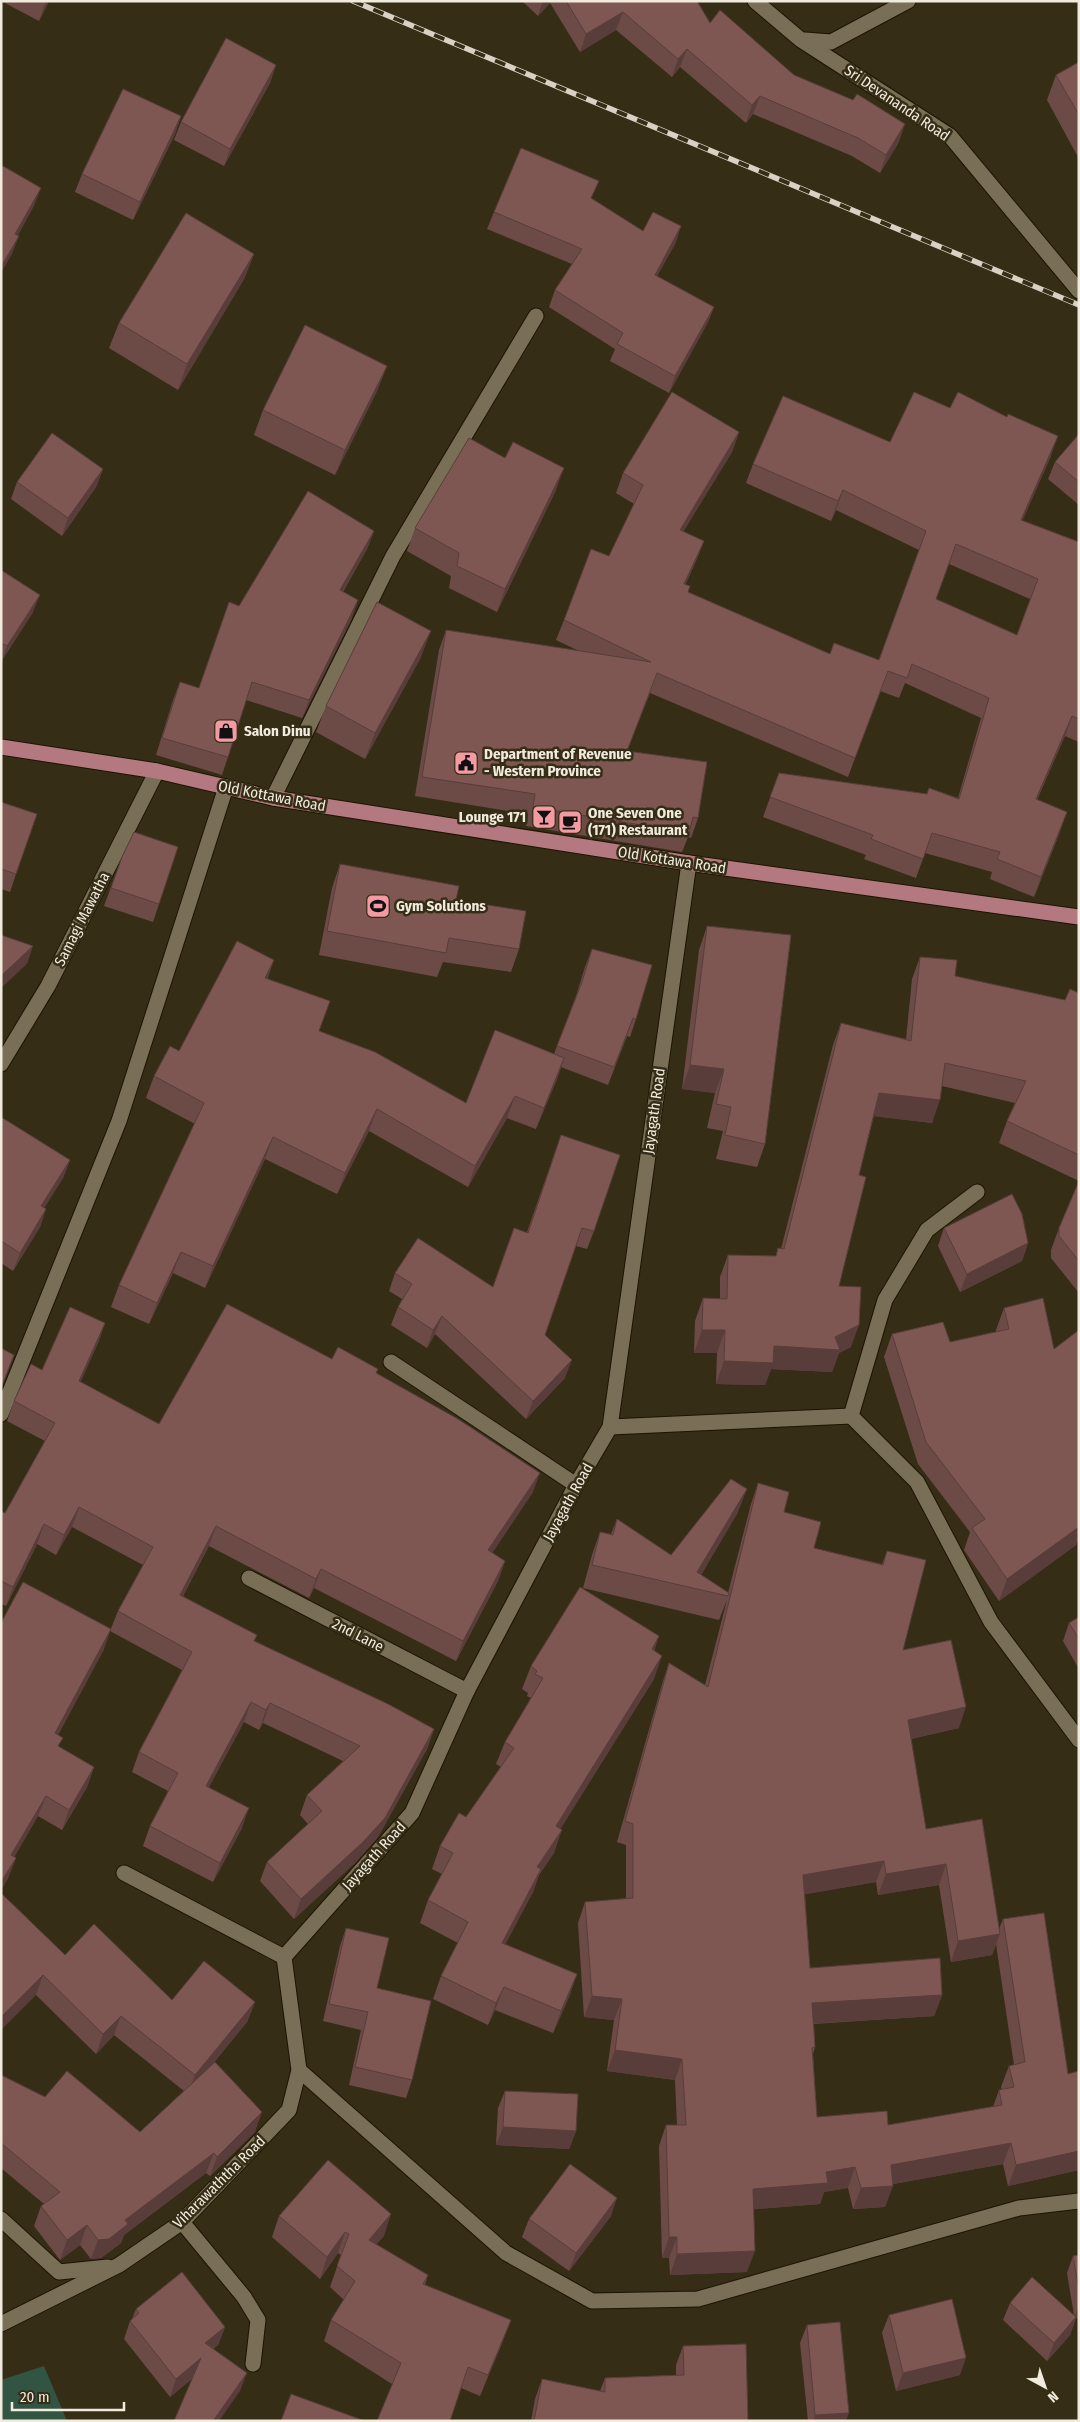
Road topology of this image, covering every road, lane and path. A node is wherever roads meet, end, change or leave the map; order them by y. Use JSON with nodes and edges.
{"nodes":[{"id":1,"x":756,"y":1,"type":"edge"},
{"id":2,"x":908,"y":1,"type":"edge"},
{"id":3,"x":801,"y":40,"type":"junction"},
{"id":4,"x":1079,"y":291,"type":"edge"},
{"id":5,"x":536,"y":316,"type":"dead end"},
{"id":6,"x":1,"y":747,"type":"edge"},
{"id":7,"x":157,"y":771,"type":"junction"},
{"id":8,"x":226,"y":787,"type":"junction"},
{"id":9,"x":273,"y":798,"type":"junction"},
{"id":10,"x":689,"y":863,"type":"junction"},
{"id":11,"x":1079,"y":917,"type":"edge"},
{"id":12,"x":1,"y":1064,"type":"edge"},
{"id":13,"x":977,"y":1192,"type":"dead end"},
{"id":14,"x":391,"y":1362,"type":"dead end"},
{"id":15,"x":1,"y":1414,"type":"edge"},
{"id":16,"x":851,"y":1416,"type":"junction"},
{"id":17,"x":610,"y":1427,"type":"junction"},
{"id":18,"x":576,"y":1486,"type":"junction"},
{"id":19,"x":249,"y":1578,"type":"dead end"},
{"id":20,"x":467,"y":1691,"type":"junction"},
{"id":21,"x":1079,"y":1740,"type":"edge"},
{"id":22,"x":124,"y":1874,"type":"dead end"},
{"id":23,"x":284,"y":1957,"type":"junction"},
{"id":24,"x":300,"y":2070,"type":"junction"},
{"id":25,"x":1079,"y":2201,"type":"edge"},
{"id":26,"x":1,"y":2219,"type":"edge"},
{"id":27,"x":182,"y":2222,"type":"junction"},
{"id":28,"x":119,"y":2265,"type":"junction"},
{"id":29,"x":1,"y":2324,"type":"edge"},
{"id":30,"x":253,"y":2364,"type":"dead end"}],
"edges":[{"from":1,"to":3,"type":"street","name":"Sri Devananda Road"},
{"from":2,"to":3,"type":"street"},
{"from":3,"to":4,"type":"street","name":"Sri Devananda Road"},
{"from":5,"to":9,"type":"street"},
{"from":6,"to":7,"type":"main road","name":"Old Kottawa Road"},
{"from":7,"to":8,"type":"main road","name":"Old Kottawa Road"},
{"from":7,"to":12,"type":"street","name":"Samagi Mawatha"},
{"from":8,"to":9,"type":"main road","name":"Old Kottawa Road"},
{"from":8,"to":15,"type":"street"},
{"from":9,"to":10,"type":"main road","name":"Old Kottawa Road"},
{"from":10,"to":11,"type":"main road","name":"Old Kottawa Road"},
{"from":10,"to":17,"type":"street","name":"Jayagath Road"},
{"from":13,"to":16,"type":"street"},
{"from":14,"to":18,"type":"street"},
{"from":16,"to":17,"type":"street"},
{"from":16,"to":21,"type":"street"},
{"from":17,"to":18,"type":"street","name":"Jayagath Road"},
{"from":18,"to":20,"type":"street","name":"Jayagath Road"},
{"from":19,"to":20,"type":"street","name":"2nd Lane"},
{"from":20,"to":23,"type":"street","name":"Jayagath Road"},
{"from":22,"to":23,"type":"street"},
{"from":23,"to":24,"type":"street"},
{"from":24,"to":25,"type":"street"},
{"from":24,"to":27,"type":"street","name":"Viharawaththa Road"},
{"from":26,"to":28,"type":"street"},
{"from":27,"to":28,"type":"street","name":"Viharawaththa Road"},
{"from":27,"to":30,"type":"street"},
{"from":28,"to":29,"type":"street","name":"Viharawaththa Road"}]}
